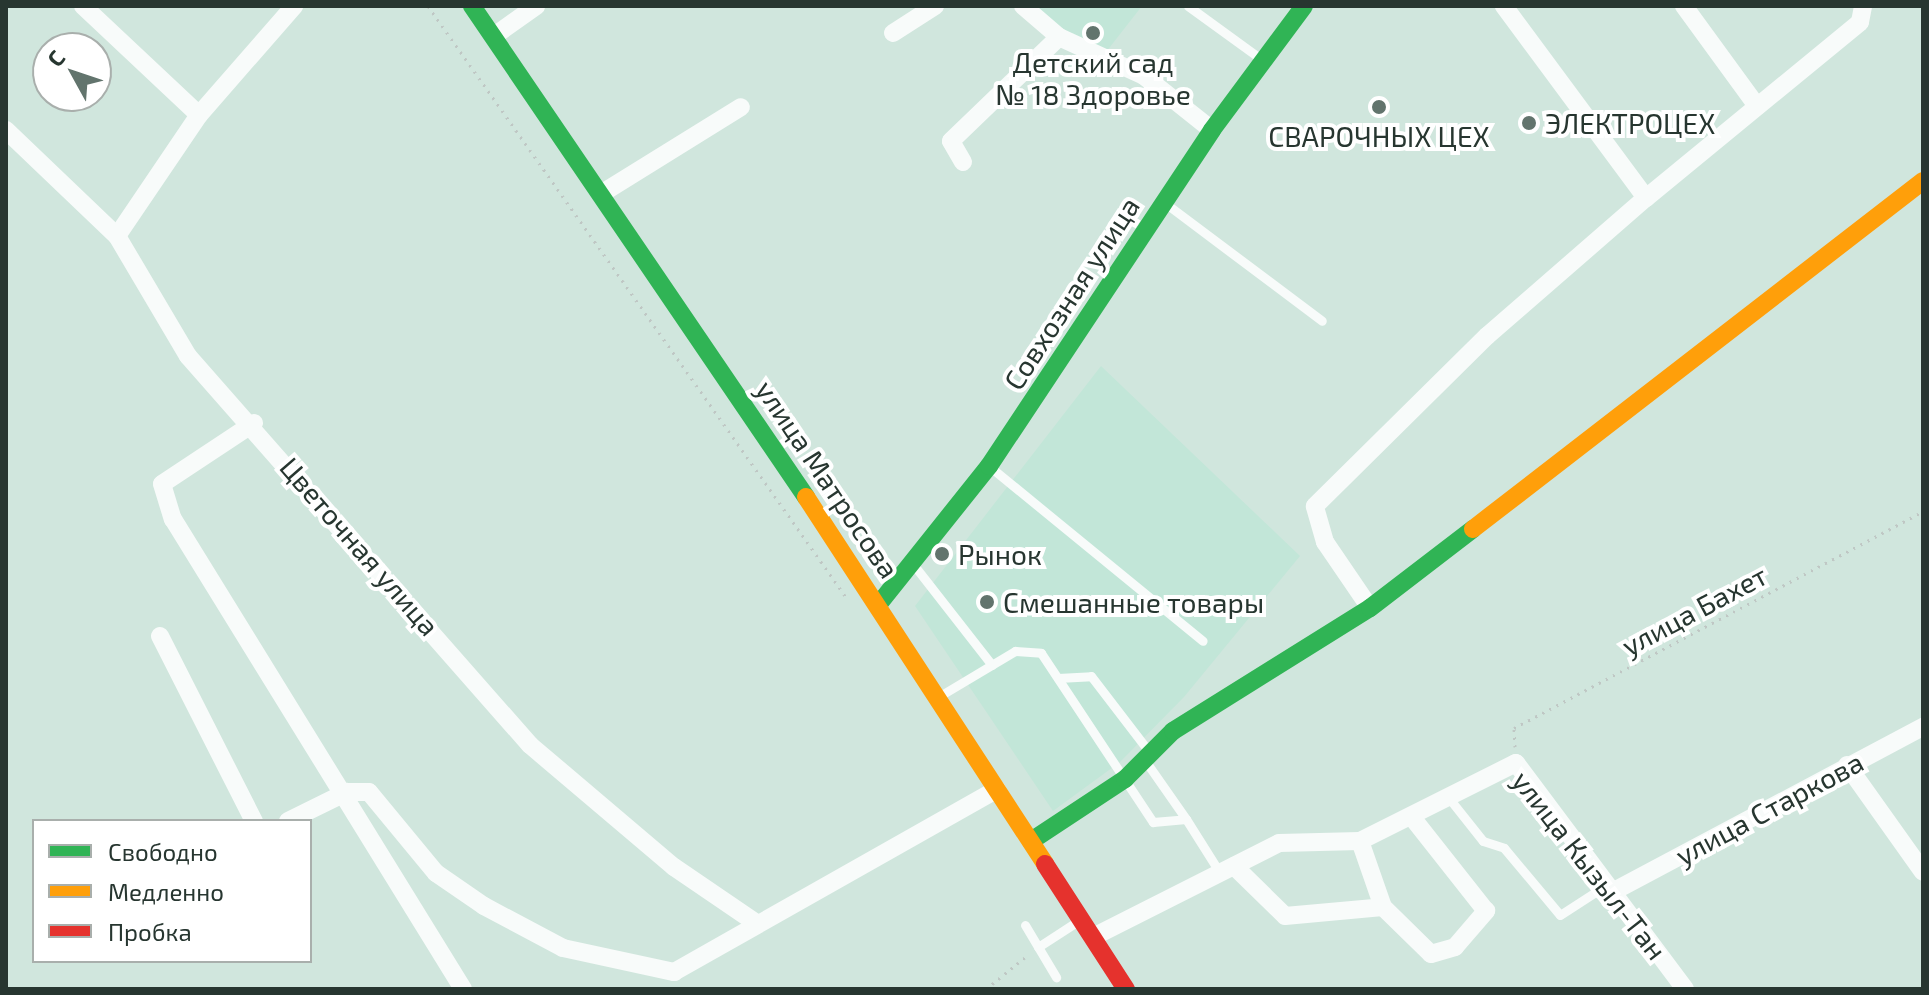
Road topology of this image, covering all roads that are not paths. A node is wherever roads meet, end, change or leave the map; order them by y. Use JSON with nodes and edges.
{"nodes":[{"id":1,"x":83,"y":6,"type":"edge"},
{"id":2,"x":294,"y":6,"type":"edge"},
{"id":3,"x":472,"y":6,"type":"edge"},
{"id":4,"x":536,"y":6,"type":"edge"},
{"id":5,"x":935,"y":6,"type":"edge"},
{"id":6,"x":1023,"y":6,"type":"edge"},
{"id":7,"x":1188,"y":6,"type":"edge"},
{"id":8,"x":1304,"y":6,"type":"edge"},
{"id":9,"x":1504,"y":6,"type":"edge"},
{"id":10,"x":1684,"y":6,"type":"edge"},
{"id":11,"x":1863,"y":6,"type":"edge"},
{"id":12,"x":893,"y":33,"type":"dead end"},
{"id":13,"x":494,"y":36,"type":"junction"},
{"id":14,"x":1059,"y":37,"type":"junction"},
{"id":15,"x":1261,"y":59,"type":"junction"},
{"id":16,"x":1757,"y":106,"type":"junction"},
{"id":17,"x":741,"y":107,"type":"dead end"},
{"id":18,"x":199,"y":115,"type":"junction"},
{"id":19,"x":6,"y":130,"type":"edge"},
{"id":20,"x":1212,"y":130,"type":"junction"},
{"id":21,"x":963,"y":162,"type":"dead end"},
{"id":22,"x":1923,"y":181,"type":"edge"},
{"id":23,"x":604,"y":192,"type":"junction"},
{"id":24,"x":1646,"y":198,"type":"junction"},
{"id":25,"x":1164,"y":202,"type":"junction"},
{"id":26,"x":117,"y":236,"type":"junction"},
{"id":27,"x":1322,"y":321,"type":"dead end"},
{"id":28,"x":254,"y":423,"type":"junction"},
{"id":29,"x":989,"y":466,"type":"junction"},
{"id":30,"x":912,"y":563,"type":"junction"},
{"id":31,"x":878,"y":605,"type":"junction"},
{"id":32,"x":1370,"y":608,"type":"junction"},
{"id":33,"x":160,"y":636,"type":"dead end"},
{"id":34,"x":1203,"y":641,"type":"dead end"},
{"id":35,"x":992,"y":665,"type":"junction"},
{"id":36,"x":1058,"y":678,"type":"junction"},
{"id":37,"x":938,"y":697,"type":"junction"},
{"id":38,"x":1923,"y":727,"type":"edge"},
{"id":39,"x":1147,"y":756,"type":"junction"},
{"id":40,"x":1847,"y":765,"type":"junction"},
{"id":41,"x":1125,"y":779,"type":"junction"},
{"id":42,"x":997,"y":789,"type":"junction"},
{"id":43,"x":347,"y":792,"type":"junction"},
{"id":44,"x":1448,"y":797,"type":"junction"},
{"id":45,"x":1411,"y":816,"type":"junction"},
{"id":46,"x":253,"y":819,"type":"edge"},
{"id":47,"x":292,"y":819,"type":"edge"},
{"id":48,"x":1186,"y":819,"type":"junction"},
{"id":49,"x":1031,"y":841,"type":"junction"},
{"id":50,"x":1360,"y":841,"type":"junction"},
{"id":51,"x":1227,"y":870,"type":"junction"},
{"id":52,"x":1923,"y":872,"type":"edge"},
{"id":53,"x":1613,"y":886,"type":"junction"},
{"id":54,"x":1383,"y":907,"type":"junction"},
{"id":55,"x":1081,"y":919,"type":"junction"},
{"id":56,"x":756,"y":923,"type":"junction"},
{"id":57,"x":1025,"y":925,"type":"dead end"},
{"id":58,"x":1093,"y":937,"type":"junction"},
{"id":59,"x":1038,"y":947,"type":"junction"},
{"id":60,"x":1056,"y":977,"type":"dead end"},
{"id":61,"x":463,"y":989,"type":"edge"},
{"id":62,"x":1126,"y":989,"type":"edge"},
{"id":63,"x":1685,"y":989,"type":"edge"}],
"edges":[{"from":1,"to":18,"type":"street"},
{"from":2,"to":18,"type":"street"},
{"from":3,"to":13,"type":"street","name":"улица Матросова"},
{"from":4,"to":13,"type":"street"},
{"from":5,"to":12,"type":"street"},
{"from":6,"to":14,"type":"street"},
{"from":7,"to":15,"type":"lane"},
{"from":8,"to":15,"type":"street","name":"Совхозная улица"},
{"from":9,"to":24,"type":"street"},
{"from":10,"to":16,"type":"street"},
{"from":11,"to":16,"type":"street"},
{"from":13,"to":23,"type":"street","name":"улица Матросова"},
{"from":14,"to":20,"type":"street"},
{"from":14,"to":21,"type":"street"},
{"from":15,"to":20,"type":"street","name":"Совхозная улица"},
{"from":16,"to":24,"type":"street"},
{"from":17,"to":23,"type":"street"},
{"from":18,"to":26,"type":"street"},
{"from":19,"to":26,"type":"street","name":"Цветочная улица"},
{"from":20,"to":25,"type":"street","name":"Совхозная улица"},
{"from":22,"to":32,"type":"street"},
{"from":23,"to":31,"type":"street","name":"улица Матросова"},
{"from":24,"to":32,"type":"street"},
{"from":25,"to":27,"type":"lane"},
{"from":25,"to":29,"type":"street","name":"Совхозная улица"},
{"from":26,"to":28,"type":"street","name":"Цветочная улица"},
{"from":28,"to":43,"type":"street"},
{"from":28,"to":56,"type":"street","name":"Цветочная улица"},
{"from":29,"to":30,"type":"street","name":"Совхозная улица"},
{"from":29,"to":34,"type":"lane"},
{"from":30,"to":31,"type":"street","name":"Совхозная улица"},
{"from":30,"to":35,"type":"lane"},
{"from":31,"to":37,"type":"street","name":"улица Матросова"},
{"from":32,"to":39,"type":"street"},
{"from":33,"to":46,"type":"street"},
{"from":35,"to":36,"type":"lane"},
{"from":35,"to":37,"type":"lane"},
{"from":36,"to":39,"type":"lane"},
{"from":36,"to":41,"type":"lane"},
{"from":37,"to":42,"type":"street","name":"улица Матросова"},
{"from":38,"to":40,"type":"street","name":"улица Старкова"},
{"from":39,"to":41,"type":"street"},
{"from":39,"to":48,"type":"lane"},
{"from":40,"to":52,"type":"street"},
{"from":40,"to":53,"type":"street","name":"улица Старкова"},
{"from":41,"to":48,"type":"lane"},
{"from":41,"to":49,"type":"street"},
{"from":42,"to":49,"type":"street","name":"улица Матросова"},
{"from":42,"to":56,"type":"street"},
{"from":43,"to":47,"type":"street"},
{"from":43,"to":56,"type":"street"},
{"from":43,"to":61,"type":"street"},
{"from":44,"to":45,"type":"street","name":"улица Кызыл-Тан"},
{"from":44,"to":53,"type":"lane"},
{"from":44,"to":53,"type":"street","name":"улица Кызыл-Тан"},
{"from":45,"to":50,"type":"street","name":"улица Кызыл-Тан"},
{"from":45,"to":54,"type":"street"},
{"from":48,"to":51,"type":"lane"},
{"from":49,"to":55,"type":"street","name":"улица Матросова"},
{"from":50,"to":51,"type":"street","name":"улица Кызыл-Тан"},
{"from":50,"to":54,"type":"street"},
{"from":51,"to":54,"type":"street"},
{"from":51,"to":58,"type":"street","name":"улица Кызыл-Тан"},
{"from":53,"to":63,"type":"street","name":"улица Кызыл-Тан"},
{"from":55,"to":58,"type":"street","name":"улица Матросова"},
{"from":55,"to":59,"type":"lane"},
{"from":57,"to":59,"type":"lane"},
{"from":58,"to":62,"type":"street","name":"улица Матросова"},
{"from":59,"to":60,"type":"lane"}]}
